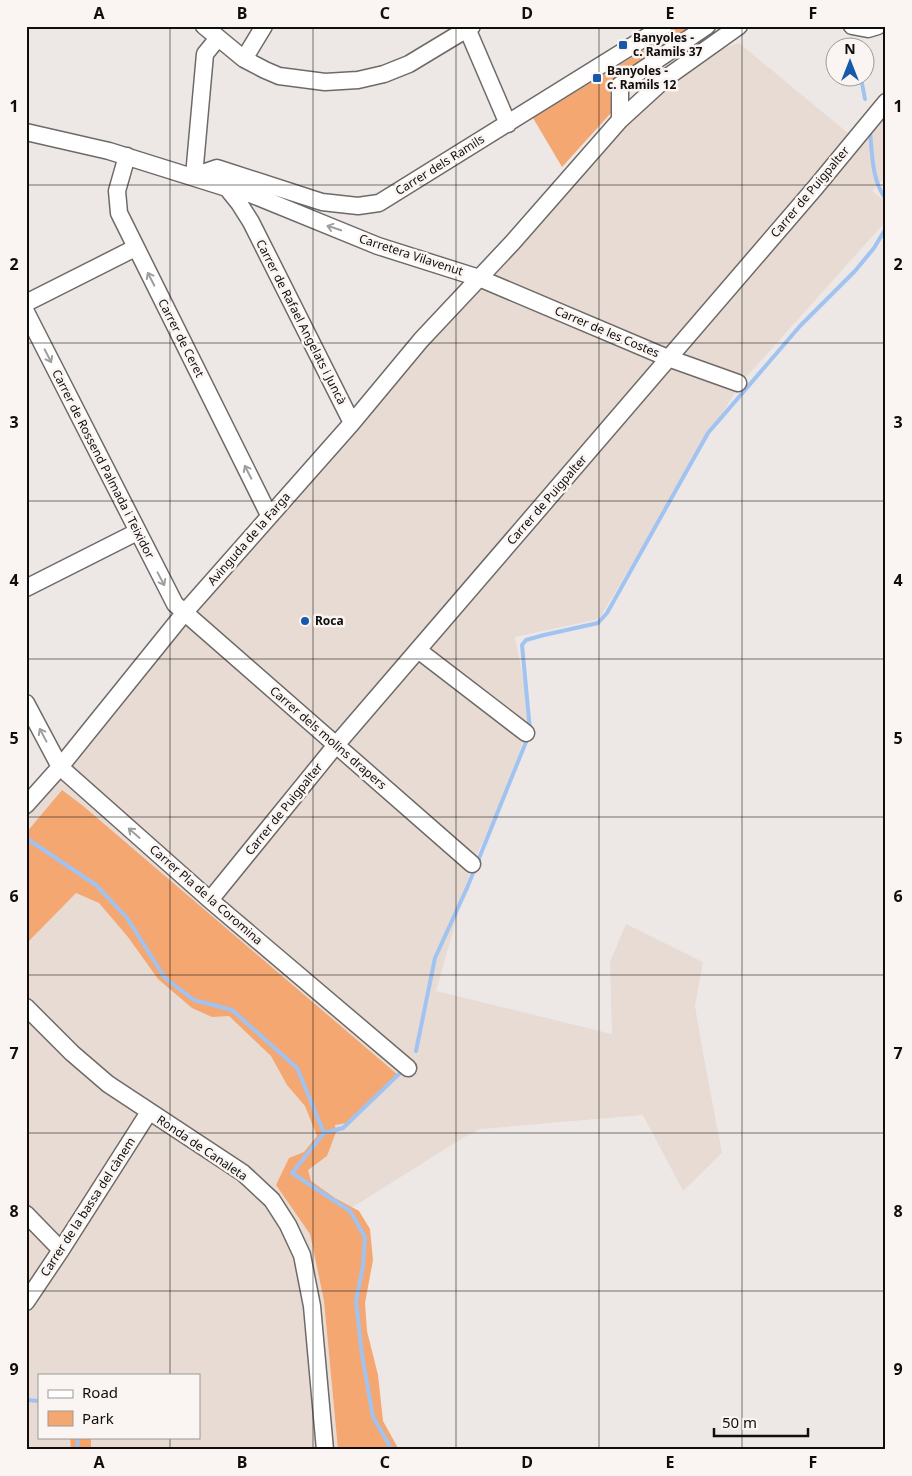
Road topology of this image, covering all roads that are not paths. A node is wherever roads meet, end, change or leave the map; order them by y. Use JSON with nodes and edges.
{"nodes":[{"id":1,"x":204,"y":26,"type":"edge"},
{"id":2,"x":264,"y":26,"type":"edge"},
{"id":3,"x":664,"y":26,"type":"edge"},
{"id":4,"x":707,"y":26,"type":"edge"},
{"id":5,"x":739,"y":26,"type":"edge"},
{"id":6,"x":852,"y":26,"type":"edge"},
{"id":7,"x":878,"y":26,"type":"edge"},
{"id":8,"x":468,"y":27,"type":"edge"},
{"id":9,"x":218,"y":38,"type":"junction"},
{"id":10,"x":244,"y":59,"type":"junction"},
{"id":11,"x":886,"y":102,"type":"edge"},
{"id":12,"x":620,"y":120,"type":"junction"},
{"id":13,"x":508,"y":124,"type":"junction"},
{"id":14,"x":26,"y":132,"type":"edge"},
{"id":15,"x":127,"y":156,"type":"junction"},
{"id":16,"x":194,"y":176,"type":"junction"},
{"id":17,"x":227,"y":188,"type":"junction"},
{"id":18,"x":273,"y":204,"type":"junction"},
{"id":19,"x":251,"y":222,"type":"junction"},
{"id":20,"x":136,"y":248,"type":"junction"},
{"id":21,"x":479,"y":278,"type":"junction"},
{"id":22,"x":26,"y":304,"type":"edge"},
{"id":23,"x":26,"y":312,"type":"edge"},
{"id":24,"x":668,"y":358,"type":"junction"},
{"id":25,"x":738,"y":383,"type":"dead end"},
{"id":26,"x":352,"y":423,"type":"junction"},
{"id":27,"x":269,"y":515,"type":"junction"},
{"id":28,"x":137,"y":532,"type":"junction"},
{"id":29,"x":26,"y":588,"type":"edge"},
{"id":30,"x":185,"y":612,"type":"junction"},
{"id":31,"x":418,"y":650,"type":"junction"},
{"id":32,"x":26,"y":703,"type":"edge"},
{"id":33,"x":526,"y":733,"type":"dead end"},
{"id":34,"x":336,"y":745,"type":"junction"},
{"id":35,"x":60,"y":767,"type":"junction"},
{"id":36,"x":26,"y":805,"type":"edge"},
{"id":37,"x":472,"y":864,"type":"dead end"},
{"id":38,"x":210,"y":900,"type":"junction"},
{"id":39,"x":26,"y":1007,"type":"edge"},
{"id":40,"x":408,"y":1068,"type":"dead end"},
{"id":41,"x":149,"y":1112,"type":"junction"},
{"id":42,"x":26,"y":1214,"type":"edge"},
{"id":43,"x":61,"y":1250,"type":"junction"},
{"id":44,"x":26,"y":1302,"type":"edge"},
{"id":45,"x":326,"y":1450,"type":"edge"}],
"edges":[{"from":1,"to":9,"type":"street"},
{"from":2,"to":10,"type":"street"},
{"from":3,"to":13,"type":"street","name":"Carrer dels Ramils"},
{"from":4,"to":12,"type":"street"},
{"from":5,"to":12,"type":"street","name":"Carretera Vilavenut"},
{"from":6,"to":7,"type":"street"},
{"from":8,"to":10,"type":"street"},
{"from":8,"to":13,"type":"street"},
{"from":9,"to":10,"type":"street"},
{"from":9,"to":16,"type":"street"},
{"from":11,"to":24,"type":"street","name":"Carrer de Puigpalter"},
{"from":12,"to":21,"type":"street","name":"Carretera Vilavenut"},
{"from":13,"to":16,"type":"street","name":"Carrer dels Ramils"},
{"from":14,"to":15,"type":"street","name":"Carretera Vilavenut"},
{"from":15,"to":16,"type":"street","name":"Carretera Vilavenut"},
{"from":15,"to":20,"type":"street","name":"Carrer de Ceret"},
{"from":16,"to":17,"type":"street","name":"Carretera Vilavenut"},
{"from":17,"to":18,"type":"street","name":"Carretera Vilavenut"},
{"from":17,"to":19,"type":"street","name":"Carrer de Rafael Angelats i Juncà"},
{"from":18,"to":19,"type":"street"},
{"from":21,"to":18,"type":"street","name":"Carretera Vilavenut","one_way":true},
{"from":19,"to":26,"type":"street","name":"Carrer de Rafael Angelats i Juncà"},
{"from":20,"to":22,"type":"street"},
{"from":27,"to":20,"type":"street","name":"Carrer de Ceret","one_way":true},
{"from":21,"to":24,"type":"street","name":"Carrer de les Costes"},
{"from":21,"to":26,"type":"street","name":"Avinguda de la Farga"},
{"from":23,"to":28,"type":"street","name":"Carrer de Rossend Palmada i Teixidor","one_way":true},
{"from":24,"to":25,"type":"street","name":"Carrer de les Costes"},
{"from":24,"to":31,"type":"street","name":"Carrer de Puigpalter"},
{"from":26,"to":27,"type":"street","name":"Avinguda de la Farga"},
{"from":27,"to":30,"type":"street","name":"Avinguda de la Farga"},
{"from":28,"to":29,"type":"street"},
{"from":28,"to":30,"type":"street","name":"Carrer de Rossend Palmada i Teixidor","one_way":true},
{"from":30,"to":34,"type":"street","name":"Carrer dels molins drapers"},
{"from":30,"to":35,"type":"street","name":"Avinguda de la Farga"},
{"from":31,"to":33,"type":"street"},
{"from":31,"to":34,"type":"street","name":"Carrer de Puigpalter"},
{"from":35,"to":32,"type":"street","name":"Carrer Pla de la Coromina","one_way":true},
{"from":34,"to":37,"type":"street","name":"Carrer dels molins drapers"},
{"from":34,"to":38,"type":"street","name":"Carrer de Puigpalter"},
{"from":35,"to":36,"type":"street","name":"Avinguda de la Farga"},
{"from":38,"to":35,"type":"street","name":"Carrer Pla de la Coromina","one_way":true},
{"from":38,"to":40,"type":"street","name":"Carrer Pla de la Coromina"},
{"from":39,"to":41,"type":"street","name":"Ronda de Canaleta"},
{"from":41,"to":43,"type":"street","name":"Carrer de la bassa del cànem"},
{"from":41,"to":45,"type":"street","name":"Ronda de Canaleta"},
{"from":42,"to":43,"type":"street"},
{"from":43,"to":44,"type":"street","name":"Carrer de la bassa del cànem"}]}
